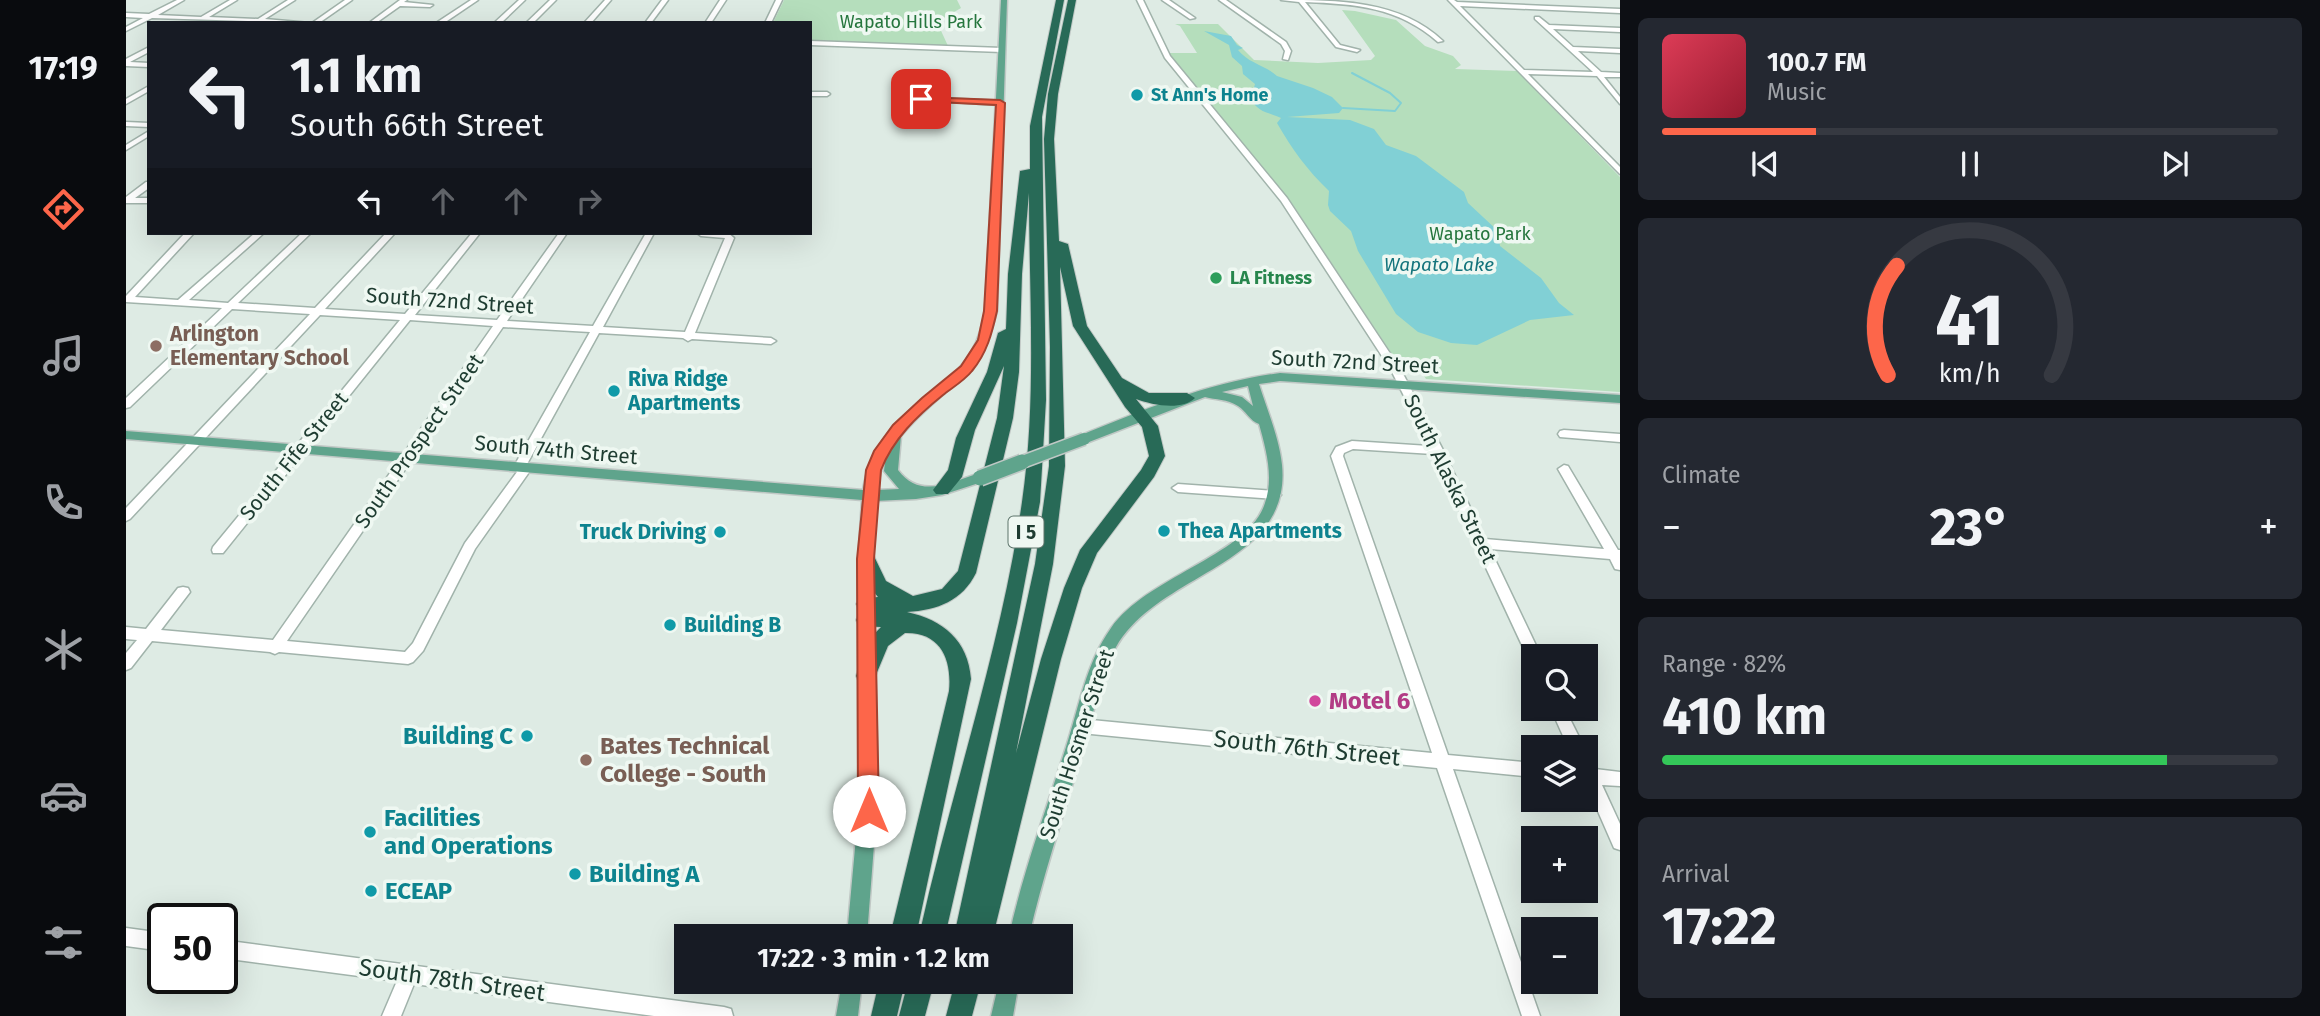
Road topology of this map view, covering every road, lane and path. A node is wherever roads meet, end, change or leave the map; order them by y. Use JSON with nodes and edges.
{"nodes":[{"id":1,"x":181,"y":0,"type":"edge"},
{"id":2,"x":234,"y":0,"type":"edge"},
{"id":3,"x":292,"y":0,"type":"edge"},
{"id":4,"x":349,"y":0,"type":"edge"},
{"id":5,"x":475,"y":0,"type":"edge"},
{"id":6,"x":522,"y":0,"type":"edge"},
{"id":7,"x":553,"y":0,"type":"edge"},
{"id":8,"x":608,"y":0,"type":"edge"},
{"id":9,"x":665,"y":0,"type":"edge"},
{"id":10,"x":723,"y":0,"type":"edge"},
{"id":11,"x":779,"y":0,"type":"edge"},
{"id":12,"x":1004,"y":0,"type":"edge"},
{"id":13,"x":1058,"y":0,"type":"edge"},
{"id":14,"x":1140,"y":0,"type":"edge"},
{"id":15,"x":1165,"y":0,"type":"edge"},
{"id":16,"x":1222,"y":0,"type":"edge"},
{"id":17,"x":1284,"y":0,"type":"edge"},
{"id":18,"x":1301,"y":1,"type":"edge"},
{"id":19,"x":1597,"y":1,"type":"edge"},
{"id":20,"x":401,"y":2,"type":"edge"},
{"id":21,"x":1453,"y":2,"type":"edge"},
{"id":22,"x":1073,"y":3,"type":"edge"},
{"id":23,"x":430,"y":5,"type":"dead end"},
{"id":24,"x":1609,"y":10,"type":"junction"},
{"id":25,"x":1620,"y":10,"type":"edge"},
{"id":26,"x":126,"y":15,"type":"edge"},
{"id":27,"x":150,"y":16,"type":"junction"},
{"id":28,"x":202,"y":18,"type":"junction"},
{"id":29,"x":1537,"y":18,"type":"dead end"},
{"id":30,"x":1192,"y":19,"type":"dead end"},
{"id":31,"x":1620,"y":19,"type":"edge"},
{"id":32,"x":197,"y":21,"type":"edge"},
{"id":33,"x":243,"y":21,"type":"edge"},
{"id":34,"x":259,"y":21,"type":"edge"},
{"id":35,"x":318,"y":21,"type":"edge"},
{"id":36,"x":375,"y":21,"type":"edge"},
{"id":37,"x":442,"y":21,"type":"edge"},
{"id":38,"x":499,"y":21,"type":"edge"},
{"id":39,"x":531,"y":21,"type":"edge"},
{"id":40,"x":589,"y":21,"type":"edge"},
{"id":41,"x":649,"y":21,"type":"edge"},
{"id":42,"x":709,"y":21,"type":"edge"},
{"id":43,"x":769,"y":21,"type":"edge"},
{"id":44,"x":1546,"y":27,"type":"junction"},
{"id":45,"x":126,"y":29,"type":"edge"},
{"id":46,"x":1620,"y":30,"type":"edge"},
{"id":47,"x":1420,"y":34,"type":"dead end"},
{"id":48,"x":812,"y":43,"type":"edge"},
{"id":49,"x":1571,"y":49,"type":"junction"},
{"id":50,"x":147,"y":50,"type":"edge"},
{"id":51,"x":1002,"y":50,"type":"junction"},
{"id":52,"x":1357,"y":50,"type":"dead end"},
{"id":53,"x":1620,"y":51,"type":"edge"},
{"id":54,"x":1286,"y":59,"type":"dead end"},
{"id":55,"x":126,"y":63,"type":"edge"},
{"id":56,"x":147,"y":65,"type":"edge"},
{"id":57,"x":1522,"y":72,"type":"junction"},
{"id":58,"x":1599,"y":74,"type":"junction"},
{"id":59,"x":1620,"y":75,"type":"edge"},
{"id":60,"x":147,"y":89,"type":"edge"},
{"id":61,"x":812,"y":94,"type":"edge"},
{"id":62,"x":827,"y":94,"type":"dead end"},
{"id":63,"x":921,"y":99,"type":"dead end"},
{"id":64,"x":126,"y":102,"type":"edge"},
{"id":65,"x":1620,"y":102,"type":"edge"},
{"id":66,"x":1000,"y":103,"type":"junction"},
{"id":67,"x":1037,"y":117,"type":"junction"},
{"id":68,"x":126,"y":124,"type":"edge"},
{"id":69,"x":147,"y":125,"type":"edge"},
{"id":70,"x":147,"y":134,"type":"edge"},
{"id":71,"x":126,"y":148,"type":"edge"},
{"id":72,"x":1620,"y":172,"type":"edge"},
{"id":73,"x":147,"y":185,"type":"edge"},
{"id":74,"x":1050,"y":192,"type":"junction"},
{"id":75,"x":126,"y":200,"type":"edge"},
{"id":76,"x":147,"y":201,"type":"edge"},
{"id":77,"x":188,"y":235,"type":"edge"},
{"id":78,"x":258,"y":235,"type":"edge"},
{"id":79,"x":305,"y":235,"type":"edge"},
{"id":80,"x":389,"y":235,"type":"edge"},
{"id":81,"x":474,"y":235,"type":"edge"},
{"id":82,"x":562,"y":235,"type":"edge"},
{"id":83,"x":649,"y":235,"type":"edge"},
{"id":84,"x":720,"y":235,"type":"edge"},
{"id":85,"x":730,"y":236,"type":"joint"},
{"id":86,"x":1015,"y":274,"type":"junction"},
{"id":87,"x":127,"y":299,"type":"edge"},
{"id":88,"x":180,"y":303,"type":"junction"},
{"id":89,"x":229,"y":307,"type":"junction"},
{"id":90,"x":316,"y":313,"type":"junction"},
{"id":91,"x":406,"y":319,"type":"junction"},
{"id":92,"x":501,"y":325,"type":"junction"},
{"id":93,"x":594,"y":331,"type":"junction"},
{"id":94,"x":688,"y":338,"type":"junction"},
{"id":95,"x":771,"y":341,"type":"dead end"},
{"id":96,"x":1107,"y":367,"type":"junction"},
{"id":97,"x":1252,"y":380,"type":"junction"},
{"id":98,"x":1404,"y":385,"type":"junction"},
{"id":99,"x":1194,"y":396,"type":"junction"},
{"id":100,"x":1620,"y":399,"type":"edge"},
{"id":101,"x":126,"y":404,"type":"edge"},
{"id":102,"x":1142,"y":416,"type":"junction"},
{"id":103,"x":1264,"y":427,"type":"junction"},
{"id":104,"x":898,"y":429,"type":"junction"},
{"id":105,"x":126,"y":435,"type":"edge"},
{"id":106,"x":1564,"y":435,"type":"dead end"},
{"id":107,"x":1620,"y":438,"type":"edge"},
{"id":108,"x":197,"y":441,"type":"junction"},
{"id":109,"x":299,"y":449,"type":"junction"},
{"id":110,"x":1437,"y":450,"type":"junction"},
{"id":111,"x":406,"y":458,"type":"junction"},
{"id":112,"x":522,"y":468,"type":"junction"},
{"id":113,"x":1564,"y":469,"type":"dead end"},
{"id":114,"x":980,"y":478,"type":"joint"},
{"id":115,"x":1178,"y":488,"type":"dead end"},
{"id":116,"x":942,"y":490,"type":"junction"},
{"id":117,"x":916,"y":494,"type":"junction"},
{"id":118,"x":1275,"y":495,"type":"junction"},
{"id":119,"x":870,"y":496,"type":"junction"},
{"id":120,"x":126,"y":516,"type":"edge"},
{"id":121,"x":1481,"y":542,"type":"junction"},
{"id":122,"x":218,"y":550,"type":"dead end"},
{"id":123,"x":1618,"y":558,"type":"edge"},
{"id":124,"x":866,"y":559,"type":"junction"},
{"id":125,"x":183,"y":592,"type":"dead end"},
{"id":126,"x":919,"y":603,"type":"junction"},
{"id":127,"x":866,"y":612,"type":"junction"},
{"id":128,"x":933,"y":628,"type":"junction"},
{"id":129,"x":126,"y":633,"type":"edge"},
{"id":130,"x":149,"y":635,"type":"junction"},
{"id":131,"x":1528,"y":644,"type":"edge"},
{"id":132,"x":275,"y":648,"type":"junction"},
{"id":133,"x":126,"y":664,"type":"edge"},
{"id":134,"x":866,"y":676,"type":"junction"},
{"id":135,"x":1081,"y":726,"type":"junction"},
{"id":136,"x":1442,"y":761,"type":"junction"},
{"id":137,"x":1521,"y":769,"type":"edge"},
{"id":138,"x":1598,"y":775,"type":"edge"},
{"id":139,"x":1620,"y":779,"type":"edge"},
{"id":140,"x":1598,"y":796,"type":"edge"},
{"id":141,"x":1620,"y":842,"type":"edge"},
{"id":142,"x":858,"y":924,"type":"edge"},
{"id":143,"x":906,"y":924,"type":"edge"},
{"id":144,"x":935,"y":924,"type":"edge"},
{"id":145,"x":969,"y":924,"type":"edge"},
{"id":146,"x":983,"y":924,"type":"edge"},
{"id":147,"x":1022,"y":924,"type":"edge"},
{"id":148,"x":126,"y":937,"type":"edge"},
{"id":149,"x":147,"y":940,"type":"edge"},
{"id":150,"x":238,"y":951,"type":"edge"},
{"id":151,"x":409,"y":975,"type":"junction"},
{"id":152,"x":850,"y":994,"type":"edge"},
{"id":153,"x":889,"y":994,"type":"edge"},
{"id":154,"x":917,"y":994,"type":"edge"},
{"id":155,"x":956,"y":994,"type":"edge"},
{"id":156,"x":965,"y":994,"type":"edge"},
{"id":157,"x":1007,"y":994,"type":"edge"},
{"id":158,"x":391,"y":1016,"type":"edge"},
{"id":159,"x":724,"y":1016,"type":"edge"},
{"id":160,"x":847,"y":1016,"type":"edge"},
{"id":161,"x":884,"y":1016,"type":"edge"},
{"id":162,"x":912,"y":1016,"type":"edge"},
{"id":163,"x":951,"y":1016,"type":"edge"},
{"id":164,"x":959,"y":1016,"type":"edge"},
{"id":165,"x":1002,"y":1016,"type":"edge"},
{"id":166,"x":1531,"y":1016,"type":"edge"}],
"edges":[{"from":1,"to":27,"type":"street"},
{"from":2,"to":28,"type":"street"},
{"from":3,"to":34,"type":"street"},
{"from":4,"to":35,"type":"street"},
{"from":5,"to":37,"type":"street"},
{"from":6,"to":38,"type":"street"},
{"from":7,"to":39,"type":"street"},
{"from":8,"to":40,"type":"street"},
{"from":9,"to":41,"type":"street"},
{"from":10,"to":42,"type":"street"},
{"from":11,"to":43,"type":"street"},
{"from":12,"to":51,"type":"main road"},
{"from":13,"to":67,"type":"highway","number":"I 5"},
{"from":14,"to":98,"type":"street","name":"South Alaska Street"},
{"from":15,"to":30,"type":"street"},
{"from":16,"to":54,"type":"street"},
{"from":17,"to":18,"type":"street"},
{"from":18,"to":47,"type":"street"},
{"from":18,"to":52,"type":"street"},
{"from":19,"to":24,"type":"street"},
{"from":20,"to":23,"type":"street"},
{"from":20,"to":36,"type":"street"},
{"from":21,"to":24,"type":"street"},
{"from":21,"to":57,"type":"street"},
{"from":22,"to":74,"type":"highway","number":"I 5"},
{"from":24,"to":25,"type":"street"},
{"from":24,"to":31,"type":"street"},
{"from":26,"to":27,"type":"street"},
{"from":27,"to":28,"type":"street"},
{"from":27,"to":45,"type":"street"},
{"from":28,"to":32,"type":"street"},
{"from":28,"to":33,"type":"street"},
{"from":29,"to":44,"type":"street"},
{"from":44,"to":46,"type":"street"},
{"from":44,"to":49,"type":"street"},
{"from":48,"to":51,"type":"street"},
{"from":49,"to":53,"type":"street"},
{"from":49,"to":58,"type":"street"},
{"from":50,"to":55,"type":"street"},
{"from":51,"to":66,"type":"main road"},
{"from":55,"to":56,"type":"street"},
{"from":57,"to":58,"type":"street"},
{"from":57,"to":72,"type":"street"},
{"from":58,"to":59,"type":"street"},
{"from":58,"to":65,"type":"street"},
{"from":60,"to":64,"type":"street"},
{"from":61,"to":62,"type":"street"},
{"from":63,"to":66,"type":"street"},
{"from":66,"to":104,"type":"main road"},
{"from":67,"to":86,"type":"highway"},
{"from":67,"to":144,"type":"highway","number":"I 5"},
{"from":68,"to":69,"type":"street"},
{"from":70,"to":71,"type":"street"},
{"from":73,"to":75,"type":"street"},
{"from":74,"to":96,"type":"highway"},
{"from":74,"to":145,"type":"highway","number":"I 5"},
{"from":75,"to":76,"type":"street"},
{"from":77,"to":87,"type":"street"},
{"from":78,"to":88,"type":"street"},
{"from":79,"to":89,"type":"street"},
{"from":80,"to":90,"type":"street"},
{"from":81,"to":91,"type":"street","name":"South Fife Street"},
{"from":82,"to":92,"type":"street","name":"South Prospect Street"},
{"from":83,"to":93,"type":"street"},
{"from":84,"to":85,"type":"street"},
{"from":85,"to":94,"type":"street"},
{"from":86,"to":116,"type":"highway"},
{"from":86,"to":126,"type":"highway"},
{"from":87,"to":88,"type":"street","name":"South 72nd Street"},
{"from":88,"to":89,"type":"street","name":"South 72nd Street"},
{"from":89,"to":90,"type":"street","name":"South 72nd Street"},
{"from":89,"to":101,"type":"street"},
{"from":90,"to":91,"type":"street","name":"South 72nd Street"},
{"from":90,"to":108,"type":"street"},
{"from":91,"to":92,"type":"street","name":"South 72nd Street"},
{"from":91,"to":109,"type":"street","name":"South Fife Street"},
{"from":92,"to":93,"type":"street","name":"South 72nd Street"},
{"from":92,"to":111,"type":"street","name":"South Prospect Street"},
{"from":93,"to":94,"type":"street","name":"South 72nd Street"},
{"from":93,"to":112,"type":"street"},
{"from":94,"to":95,"type":"street","name":"South 72nd Street"},
{"from":96,"to":99,"type":"highway"},
{"from":96,"to":102,"type":"highway"},
{"from":97,"to":98,"type":"main road","name":"South 72nd Street"},
{"from":97,"to":99,"type":"main road","name":"South 72nd Street"},
{"from":97,"to":103,"type":"main road","name":"South Hosmer Street"},
{"from":98,"to":100,"type":"main road","name":"South 72nd Street"},
{"from":98,"to":110,"type":"street","name":"South Alaska Street"},
{"from":99,"to":102,"type":"main road","name":"South 72nd Street"},
{"from":99,"to":103,"type":"main road"},
{"from":102,"to":114,"type":"main road","name":"South 72nd Street","bridge":true},
{"from":102,"to":146,"type":"highway"},
{"from":103,"to":118,"type":"main road","name":"South Hosmer Street"},
{"from":104,"to":117,"type":"main road"},
{"from":104,"to":119,"type":"main road"},
{"from":105,"to":108,"type":"main road","name":"South 74th Street"},
{"from":106,"to":107,"type":"street"},
{"from":108,"to":109,"type":"main road","name":"South 74th Street"},
{"from":108,"to":120,"type":"street"},
{"from":109,"to":111,"type":"main road","name":"South 74th Street"},
{"from":109,"to":122,"type":"street","name":"South Fife Street"},
{"from":110,"to":121,"type":"street","name":"South Alaska Street"},
{"from":110,"to":136,"type":"street"},
{"from":111,"to":112,"type":"main road","name":"South 74th Street"},
{"from":111,"to":132,"type":"street","name":"South Prospect Street"},
{"from":112,"to":119,"type":"main road","name":"South 74th Street"},
{"from":112,"to":132,"type":"street"},
{"from":113,"to":123,"type":"street"},
{"from":114,"to":116,"type":"main road","name":"South 74th Street"},
{"from":115,"to":118,"type":"street"},
{"from":116,"to":117,"type":"main road","name":"South 74th Street"},
{"from":117,"to":119,"type":"main road","name":"South 74th Street"},
{"from":118,"to":135,"type":"main road","name":"South Hosmer Street"},
{"from":119,"to":124,"type":"main road"},
{"from":121,"to":123,"type":"street"},
{"from":121,"to":131,"type":"street","name":"South Alaska Street"},
{"from":124,"to":126,"type":"highway"},
{"from":124,"to":127,"type":"main road"},
{"from":125,"to":130,"type":"street"},
{"from":126,"to":127,"type":"highway"},
{"from":127,"to":128,"type":"highway"},
{"from":127,"to":134,"type":"main road"},
{"from":128,"to":134,"type":"highway"},
{"from":128,"to":143,"type":"highway"},
{"from":129,"to":130,"type":"street"},
{"from":130,"to":132,"type":"street"},
{"from":130,"to":133,"type":"street"},
{"from":134,"to":142,"type":"main road"},
{"from":135,"to":136,"type":"street","name":"South 76th Street"},
{"from":135,"to":147,"type":"main road","name":"South Hosmer Street"},
{"from":136,"to":137,"type":"street","name":"South 76th Street"},
{"from":136,"to":166,"type":"street"},
{"from":138,"to":139,"type":"street"},
{"from":140,"to":141,"type":"street"},
{"from":148,"to":149,"type":"street"},
{"from":150,"to":151,"type":"street","name":"South 78th Street"},
{"from":151,"to":158,"type":"street"},
{"from":151,"to":159,"type":"street","name":"South 78th Street"},
{"from":152,"to":160,"type":"main road"},
{"from":153,"to":161,"type":"highway"},
{"from":154,"to":162,"type":"highway"},
{"from":155,"to":163,"type":"highway"},
{"from":156,"to":164,"type":"highway"},
{"from":157,"to":165,"type":"main road"}]}
